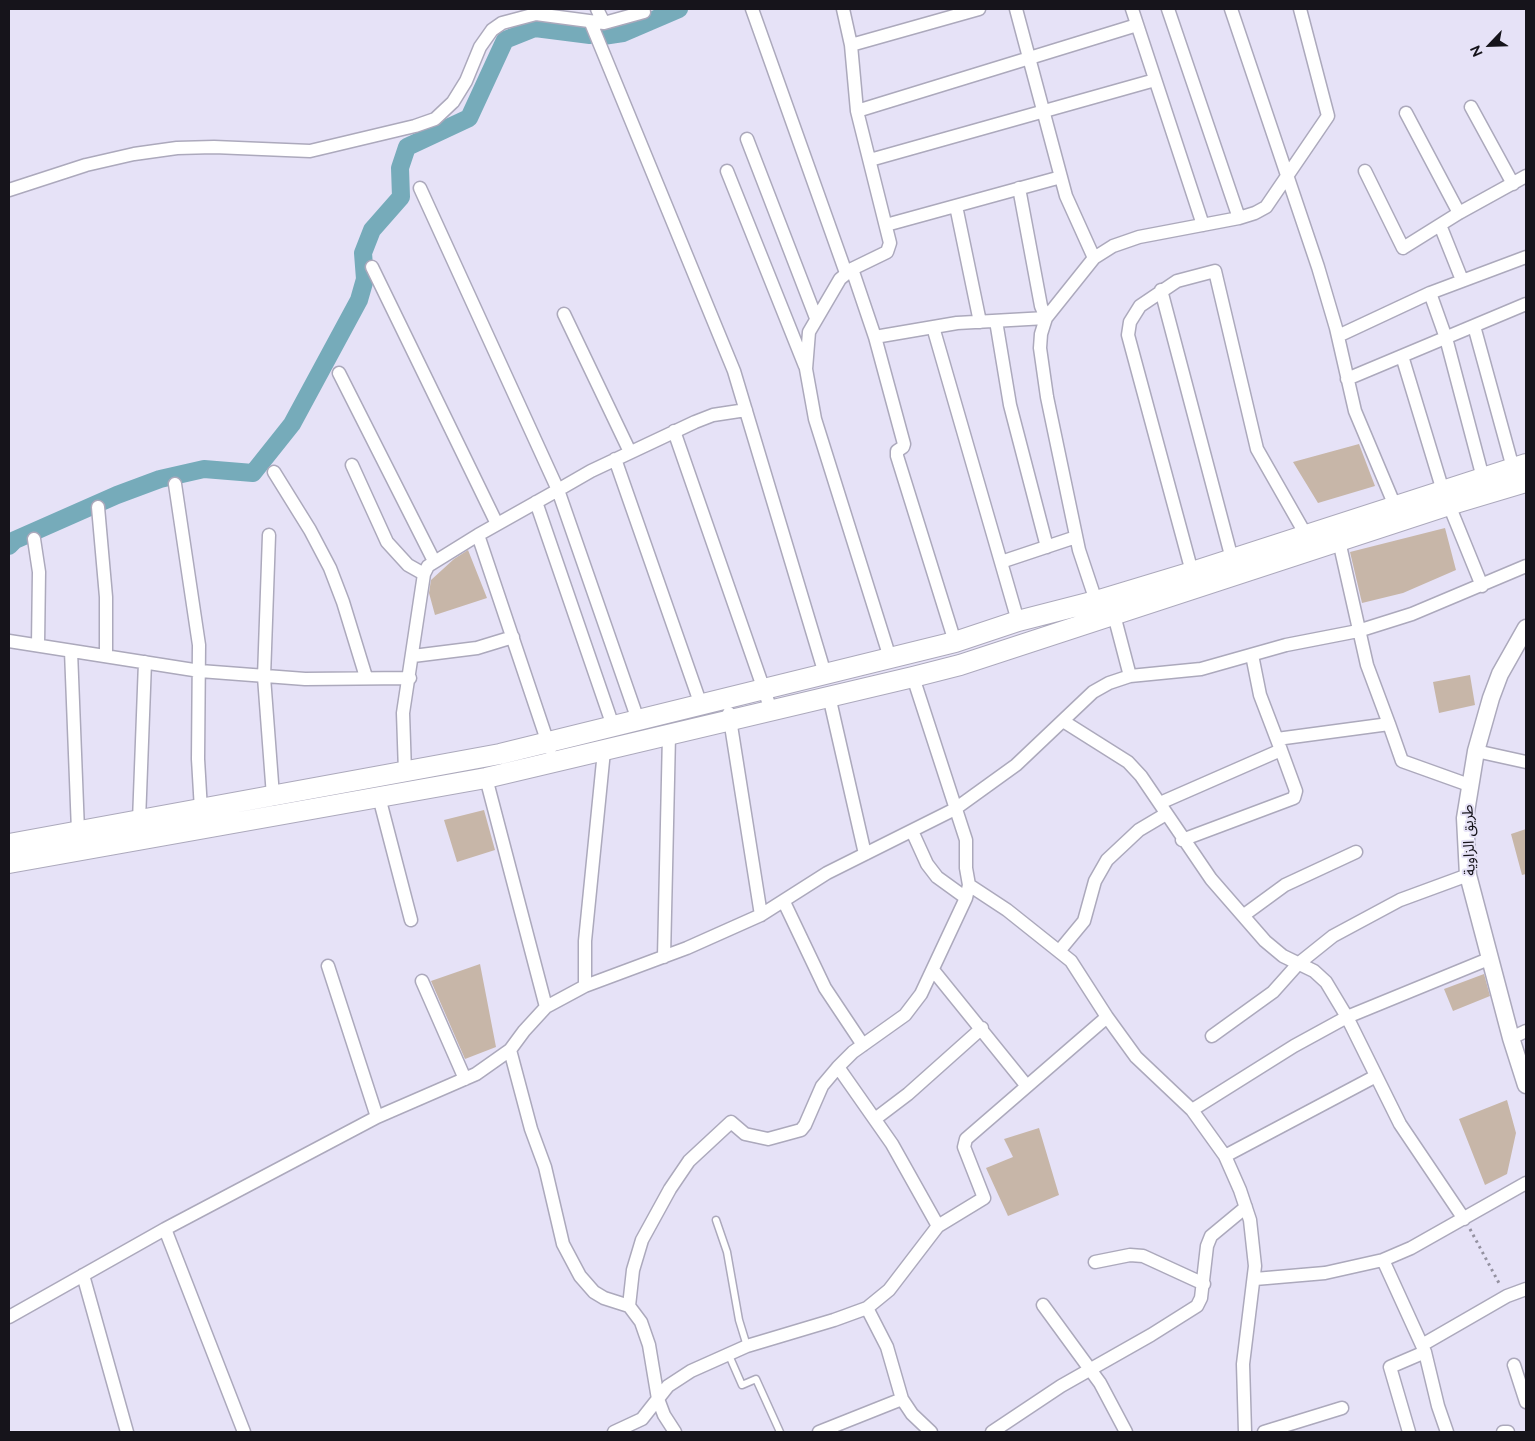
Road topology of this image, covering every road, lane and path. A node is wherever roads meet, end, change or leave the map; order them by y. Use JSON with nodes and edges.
{"nodes":[{"id":1,"x":597,"y":9,"type":"edge"},
{"id":2,"x":752,"y":9,"type":"edge"},
{"id":3,"x":843,"y":9,"type":"edge"},
{"id":4,"x":979,"y":9,"type":"edge"},
{"id":5,"x":1016,"y":9,"type":"edge"},
{"id":6,"x":1132,"y":9,"type":"edge"},
{"id":7,"x":1168,"y":9,"type":"edge"},
{"id":8,"x":1231,"y":9,"type":"edge"},
{"id":9,"x":1300,"y":9,"type":"edge"},
{"id":10,"x":644,"y":12,"type":"dead end"},
{"id":11,"x":598,"y":23,"type":"junction"},
{"id":12,"x":1137,"y":25,"type":"junction"},
{"id":13,"x":851,"y":44,"type":"junction"},
{"id":14,"x":1030,"y":58,"type":"junction"},
{"id":15,"x":1155,"y":80,"type":"junction"},
{"id":16,"x":1471,"y":107,"type":"dead end"},
{"id":17,"x":857,"y":111,"type":"junction"},
{"id":18,"x":1044,"y":112,"type":"junction"},
{"id":19,"x":1406,"y":113,"type":"dead end"},
{"id":20,"x":747,"y":140,"type":"dead end"},
{"id":21,"x":870,"y":160,"type":"junction"},
{"id":22,"x":727,"y":171,"type":"dead end"},
{"id":23,"x":1364,"y":171,"type":"dead end"},
{"id":24,"x":1061,"y":177,"type":"junction"},
{"id":25,"x":1287,"y":178,"type":"junction"},
{"id":26,"x":1522,"y":181,"type":"edge"},
{"id":27,"x":420,"y":188,"type":"dead end"},
{"id":28,"x":1019,"y":188,"type":"junction"},
{"id":29,"x":9,"y":190,"type":"edge"},
{"id":30,"x":956,"y":206,"type":"junction"},
{"id":31,"x":1459,"y":213,"type":"junction"},
{"id":32,"x":1239,"y":218,"type":"junction"},
{"id":33,"x":886,"y":225,"type":"junction"},
{"id":34,"x":1203,"y":225,"type":"junction"},
{"id":35,"x":1440,"y":225,"type":"junction"},
{"id":36,"x":1094,"y":258,"type":"junction"},
{"id":37,"x":1526,"y":258,"type":"edge"},
{"id":38,"x":372,"y":267,"type":"dead end"},
{"id":39,"x":849,"y":271,"type":"junction"},
{"id":40,"x":1462,"y":280,"type":"junction"},
{"id":41,"x":1160,"y":290,"type":"junction"},
{"id":42,"x":1430,"y":293,"type":"junction"},
{"id":43,"x":1526,"y":304,"type":"edge"},
{"id":44,"x":564,"y":314,"type":"dead end"},
{"id":45,"x":816,"y":318,"type":"junction"},
{"id":46,"x":1046,"y":318,"type":"junction"},
{"id":47,"x":996,"y":321,"type":"junction"},
{"id":48,"x":980,"y":322,"type":"junction"},
{"id":49,"x":1474,"y":326,"type":"junction"},
{"id":50,"x":933,"y":327,"type":"junction"},
{"id":51,"x":1338,"y":336,"type":"junction"},
{"id":52,"x":875,"y":337,"type":"junction"},
{"id":53,"x":1446,"y":338,"type":"junction"},
{"id":54,"x":1402,"y":356,"type":"junction"},
{"id":55,"x":806,"y":369,"type":"junction"},
{"id":56,"x":339,"y":372,"type":"dead end"},
{"id":57,"x":1347,"y":379,"type":"junction"},
{"id":58,"x":746,"y":410,"type":"junction"},
{"id":59,"x":674,"y":431,"type":"junction"},
{"id":60,"x":630,"y":452,"type":"junction"},
{"id":61,"x":615,"y":459,"type":"junction"},
{"id":62,"x":352,"y":465,"type":"dead end"},
{"id":63,"x":1522,"y":471,"type":"edge"},
{"id":64,"x":274,"y":472,"type":"dead end"},
{"id":65,"x":1483,"y":478,"type":"junction"},
{"id":66,"x":176,"y":484,"type":"dead end"},
{"id":67,"x":558,"y":490,"type":"junction"},
{"id":68,"x":1446,"y":498,"type":"junction"},
{"id":69,"x":536,"y":502,"type":"junction"},
{"id":70,"x":1395,"y":506,"type":"junction"},
{"id":71,"x":98,"y":507,"type":"dead end"},
{"id":72,"x":496,"y":524,"type":"junction"},
{"id":73,"x":268,"y":535,"type":"dead end"},
{"id":74,"x":478,"y":535,"type":"junction"},
{"id":75,"x":1306,"y":535,"type":"junction"},
{"id":76,"x":1076,"y":537,"type":"junction"},
{"id":77,"x":34,"y":539,"type":"dead end"},
{"id":78,"x":1339,"y":541,"type":"junction"},
{"id":79,"x":1047,"y":547,"type":"junction"},
{"id":80,"x":1232,"y":559,"type":"junction"},
{"id":81,"x":434,"y":561,"type":"junction"},
{"id":82,"x":1000,"y":562,"type":"junction"},
{"id":83,"x":1526,"y":566,"type":"edge"},
{"id":84,"x":1192,"y":572,"type":"junction"},
{"id":85,"x":424,"y":574,"type":"junction"},
{"id":86,"x":1174,"y":586,"type":"junction"},
{"id":87,"x":1482,"y":586,"type":"junction"},
{"id":88,"x":1096,"y":601,"type":"junction"},
{"id":89,"x":1114,"y":615,"type":"junction"},
{"id":90,"x":1018,"y":621,"type":"junction"},
{"id":91,"x":1526,"y":628,"type":"edge"},
{"id":92,"x":1358,"y":631,"type":"junction"},
{"id":93,"x":513,"y":637,"type":"junction"},
{"id":94,"x":9,"y":641,"type":"edge"},
{"id":95,"x":955,"y":642,"type":"junction"},
{"id":96,"x":38,"y":645,"type":"junction"},
{"id":97,"x":70,"y":651,"type":"junction"},
{"id":98,"x":1252,"y":655,"type":"junction"},
{"id":99,"x":106,"y":656,"type":"junction"},
{"id":100,"x":413,"y":656,"type":"junction"},
{"id":101,"x":890,"y":658,"type":"junction"},
{"id":102,"x":145,"y":662,"type":"junction"},
{"id":103,"x":200,"y":671,"type":"junction"},
{"id":104,"x":825,"y":674,"type":"junction"},
{"id":105,"x":1130,"y":676,"type":"junction"},
{"id":106,"x":264,"y":677,"type":"junction"},
{"id":107,"x":366,"y":677,"type":"junction"},
{"id":108,"x":913,"y":677,"type":"junction"},
{"id":109,"x":410,"y":678,"type":"junction"},
{"id":110,"x":765,"y":689,"type":"junction"},
{"id":111,"x":829,"y":696,"type":"junction"},
{"id":112,"x":726,"y":698,"type":"junction"},
{"id":113,"x":701,"y":705,"type":"junction"},
{"id":114,"x":771,"y":710,"type":"junction"},
{"id":115,"x":638,"y":720,"type":"junction"},
{"id":116,"x":731,"y":720,"type":"junction"},
{"id":117,"x":1063,"y":721,"type":"junction"},
{"id":118,"x":1389,"y":724,"type":"junction"},
{"id":119,"x":614,"y":726,"type":"junction"},
{"id":120,"x":669,"y":735,"type":"junction"},
{"id":121,"x":548,"y":743,"type":"junction"},
{"id":122,"x":1279,"y":745,"type":"junction"},
{"id":123,"x":1476,"y":750,"type":"junction"},
{"id":124,"x":604,"y":751,"type":"junction"},
{"id":125,"x":1526,"y":762,"type":"edge"},
{"id":126,"x":555,"y":763,"type":"junction"},
{"id":127,"x":405,"y":772,"type":"junction"},
{"id":128,"x":486,"y":778,"type":"junction"},
{"id":129,"x":1469,"y":785,"type":"junction"},
{"id":130,"x":273,"y":796,"type":"junction"},
{"id":131,"x":380,"y":797,"type":"junction"},
{"id":132,"x":955,"y":809,"type":"junction"},
{"id":133,"x":1163,"y":809,"type":"junction"},
{"id":134,"x":201,"y":810,"type":"junction"},
{"id":135,"x":139,"y":820,"type":"junction"},
{"id":136,"x":78,"y":831,"type":"junction"},
{"id":137,"x":912,"y":831,"type":"junction"},
{"id":138,"x":1182,"y":840,"type":"junction"},
{"id":139,"x":9,"y":844,"type":"edge"},
{"id":140,"x":1356,"y":852,"type":"dead end"},
{"id":141,"x":865,"y":854,"type":"junction"},
{"id":142,"x":9,"y":863,"type":"edge"},
{"id":143,"x":1468,"y":875,"type":"junction"},
{"id":144,"x":969,"y":885,"type":"junction"},
{"id":145,"x":966,"y":898,"type":"junction"},
{"id":146,"x":784,"y":902,"type":"junction"},
{"id":147,"x":761,"y":915,"type":"junction"},
{"id":148,"x":1244,"y":915,"type":"junction"},
{"id":149,"x":411,"y":920,"type":"dead end"},
{"id":150,"x":1060,"y":950,"type":"junction"},
{"id":151,"x":664,"y":956,"type":"junction"},
{"id":152,"x":1491,"y":958,"type":"junction"},
{"id":153,"x":1298,"y":964,"type":"junction"},
{"id":154,"x":328,"y":966,"type":"dead end"},
{"id":155,"x":933,"y":970,"type":"junction"},
{"id":156,"x":422,"y":981,"type":"dead end"},
{"id":157,"x":585,"y":986,"type":"junction"},
{"id":158,"x":546,"y":1007,"type":"junction"},
{"id":159,"x":1107,"y":1017,"type":"junction"},
{"id":160,"x":1347,"y":1017,"type":"junction"},
{"id":161,"x":982,"y":1028,"type":"junction"},
{"id":162,"x":1526,"y":1031,"type":"edge"},
{"id":163,"x":1212,"y":1036,"type":"dead end"},
{"id":164,"x":1511,"y":1038,"type":"junction"},
{"id":165,"x":863,"y":1045,"type":"junction"},
{"id":166,"x":510,"y":1050,"type":"junction"},
{"id":167,"x":838,"y":1067,"type":"junction"},
{"id":168,"x":1376,"y":1076,"type":"junction"},
{"id":169,"x":465,"y":1079,"type":"junction"},
{"id":170,"x":1026,"y":1085,"type":"junction"},
{"id":171,"x":1526,"y":1085,"type":"edge"},
{"id":172,"x":1192,"y":1110,"type":"junction"},
{"id":173,"x":378,"y":1116,"type":"junction"},
{"id":174,"x":875,"y":1119,"type":"junction"},
{"id":175,"x":1225,"y":1156,"type":"junction"},
{"id":176,"x":1526,"y":1183,"type":"edge"},
{"id":177,"x":1246,"y":1206,"type":"junction"},
{"id":178,"x":1464,"y":1219,"type":"junction"},
{"id":179,"x":716,"y":1220,"type":"dead end"},
{"id":180,"x":938,"y":1226,"type":"junction"},
{"id":181,"x":165,"y":1229,"type":"junction"},
{"id":182,"x":1383,"y":1260,"type":"junction"},
{"id":183,"x":1095,"y":1262,"type":"dead end"},
{"id":184,"x":83,"y":1275,"type":"junction"},
{"id":185,"x":1255,"y":1279,"type":"junction"},
{"id":186,"x":1204,"y":1284,"type":"junction"},
{"id":187,"x":1526,"y":1289,"type":"edge"},
{"id":188,"x":1507,"y":1296,"type":"junction"},
{"id":189,"x":1043,"y":1305,"type":"dead end"},
{"id":190,"x":629,"y":1306,"type":"junction"},
{"id":191,"x":867,"y":1308,"type":"junction"},
{"id":192,"x":9,"y":1317,"type":"edge"},
{"id":193,"x":747,"y":1346,"type":"junction"},
{"id":194,"x":1423,"y":1348,"type":"junction"},
{"id":195,"x":728,"y":1353,"type":"junction"},
{"id":196,"x":1514,"y":1365,"type":"dead end"},
{"id":197,"x":1091,"y":1368,"type":"junction"},
{"id":198,"x":658,"y":1399,"type":"junction"},
{"id":199,"x":902,"y":1399,"type":"junction"},
{"id":200,"x":1526,"y":1402,"type":"edge"},
{"id":201,"x":1342,"y":1408,"type":"dead end"},
{"id":202,"x":127,"y":1432,"type":"edge"},
{"id":203,"x":244,"y":1432,"type":"edge"},
{"id":204,"x":614,"y":1432,"type":"edge"},
{"id":205,"x":675,"y":1432,"type":"edge"},
{"id":206,"x":780,"y":1432,"type":"edge"},
{"id":207,"x":820,"y":1432,"type":"edge"},
{"id":208,"x":931,"y":1432,"type":"edge"},
{"id":209,"x":992,"y":1432,"type":"edge"},
{"id":210,"x":1126,"y":1432,"type":"edge"},
{"id":211,"x":1245,"y":1432,"type":"edge"},
{"id":212,"x":1264,"y":1432,"type":"edge"},
{"id":213,"x":1409,"y":1432,"type":"edge"},
{"id":214,"x":1447,"y":1432,"type":"edge"},
{"id":215,"x":1503,"y":1432,"type":"edge"},
{"id":216,"x":1508,"y":1432,"type":"edge"}],
"edges":[{"from":1,"to":11,"type":"street"},
{"from":2,"to":39,"type":"street"},
{"from":3,"to":13,"type":"street"},
{"from":4,"to":13,"type":"street"},
{"from":5,"to":14,"type":"street"},
{"from":6,"to":12,"type":"street"},
{"from":7,"to":32,"type":"street"},
{"from":8,"to":25,"type":"street"},
{"from":9,"to":25,"type":"street"},
{"from":10,"to":11,"type":"street"},
{"from":11,"to":29,"type":"street"},
{"from":11,"to":58,"type":"street"},
{"from":12,"to":14,"type":"street"},
{"from":12,"to":15,"type":"street"},
{"from":13,"to":17,"type":"street"},
{"from":14,"to":17,"type":"street"},
{"from":14,"to":18,"type":"street"},
{"from":15,"to":18,"type":"street"},
{"from":15,"to":34,"type":"street"},
{"from":16,"to":26,"type":"street"},
{"from":17,"to":21,"type":"street"},
{"from":18,"to":21,"type":"street"},
{"from":18,"to":24,"type":"street"},
{"from":19,"to":31,"type":"street"},
{"from":20,"to":45,"type":"street"},
{"from":21,"to":33,"type":"street"},
{"from":22,"to":55,"type":"street"},
{"from":23,"to":35,"type":"street"},
{"from":24,"to":28,"type":"street"},
{"from":24,"to":36,"type":"street"},
{"from":25,"to":32,"type":"street"},
{"from":25,"to":51,"type":"street"},
{"from":26,"to":31,"type":"street"},
{"from":27,"to":67,"type":"street"},
{"from":28,"to":30,"type":"street"},
{"from":28,"to":46,"type":"street"},
{"from":30,"to":33,"type":"street"},
{"from":30,"to":48,"type":"street"},
{"from":31,"to":35,"type":"street"},
{"from":32,"to":34,"type":"street"},
{"from":33,"to":39,"type":"street"},
{"from":34,"to":36,"type":"street"},
{"from":35,"to":40,"type":"street"},
{"from":36,"to":46,"type":"street"},
{"from":37,"to":40,"type":"street"},
{"from":38,"to":72,"type":"street"},
{"from":39,"to":45,"type":"street"},
{"from":39,"to":52,"type":"street"},
{"from":40,"to":42,"type":"street"},
{"from":41,"to":75,"type":"street"},
{"from":41,"to":80,"type":"street"},
{"from":41,"to":84,"type":"street"},
{"from":42,"to":51,"type":"street"},
{"from":42,"to":53,"type":"street"},
{"from":43,"to":49,"type":"street"},
{"from":44,"to":60,"type":"street"},
{"from":45,"to":55,"type":"street"},
{"from":46,"to":47,"type":"street"},
{"from":46,"to":76,"type":"street"},
{"from":47,"to":48,"type":"street"},
{"from":47,"to":79,"type":"street"},
{"from":48,"to":50,"type":"street"},
{"from":49,"to":53,"type":"street"},
{"from":49,"to":63,"type":"street"},
{"from":50,"to":52,"type":"street"},
{"from":50,"to":82,"type":"street"},
{"from":51,"to":57,"type":"street"},
{"from":52,"to":95,"type":"street"},
{"from":53,"to":54,"type":"street"},
{"from":53,"to":65,"type":"street"},
{"from":54,"to":57,"type":"street"},
{"from":54,"to":68,"type":"street"},
{"from":55,"to":101,"type":"street"},
{"from":56,"to":81,"type":"street"},
{"from":57,"to":70,"type":"street"},
{"from":58,"to":59,"type":"street"},
{"from":58,"to":104,"type":"street"},
{"from":59,"to":60,"type":"street"},
{"from":59,"to":110,"type":"street"},
{"from":60,"to":61,"type":"street"},
{"from":61,"to":67,"type":"street"},
{"from":61,"to":113,"type":"street"},
{"from":62,"to":85,"type":"street"},
{"from":63,"to":65,"type":"main road"},
{"from":63,"to":68,"type":"main road"},
{"from":64,"to":107,"type":"street"},
{"from":65,"to":68,"type":"main road"},
{"from":66,"to":103,"type":"street"},
{"from":67,"to":69,"type":"street"},
{"from":67,"to":115,"type":"street"},
{"from":68,"to":70,"type":"main road"},
{"from":68,"to":78,"type":"main road"},
{"from":68,"to":87,"type":"street"},
{"from":69,"to":72,"type":"street"},
{"from":69,"to":119,"type":"street"},
{"from":70,"to":75,"type":"main road"},
{"from":71,"to":99,"type":"street"},
{"from":72,"to":74,"type":"street"},
{"from":73,"to":106,"type":"street"},
{"from":74,"to":81,"type":"street"},
{"from":74,"to":93,"type":"street"},
{"from":75,"to":80,"type":"main road"},
{"from":76,"to":79,"type":"street"},
{"from":76,"to":88,"type":"street"},
{"from":77,"to":96,"type":"street"},
{"from":78,"to":86,"type":"main road"},
{"from":78,"to":92,"type":"street"},
{"from":79,"to":82,"type":"street"},
{"from":80,"to":84,"type":"main road"},
{"from":81,"to":85,"type":"street"},
{"from":82,"to":90,"type":"street"},
{"from":83,"to":87,"type":"street"},
{"from":84,"to":86,"type":"main road"},
{"from":85,"to":100,"type":"street"},
{"from":86,"to":88,"type":"main road"},
{"from":86,"to":89,"type":"main road"},
{"from":87,"to":92,"type":"street"},
{"from":88,"to":90,"type":"main road"},
{"from":89,"to":105,"type":"street"},
{"from":89,"to":108,"type":"main road"},
{"from":90,"to":95,"type":"main road"},
{"from":91,"to":123,"type":"street","name":"طريق الزاوية"},
{"from":92,"to":98,"type":"street"},
{"from":92,"to":118,"type":"street"},
{"from":93,"to":100,"type":"street"},
{"from":93,"to":121,"type":"street"},
{"from":94,"to":96,"type":"street"},
{"from":95,"to":101,"type":"main road"},
{"from":96,"to":97,"type":"street"},
{"from":97,"to":99,"type":"street"},
{"from":97,"to":136,"type":"street"},
{"from":98,"to":105,"type":"street"},
{"from":98,"to":122,"type":"street"},
{"from":99,"to":102,"type":"street"},
{"from":100,"to":109,"type":"street"},
{"from":101,"to":104,"type":"main road"},
{"from":102,"to":103,"type":"street"},
{"from":102,"to":135,"type":"street"},
{"from":103,"to":106,"type":"street"},
{"from":103,"to":134,"type":"street"},
{"from":104,"to":110,"type":"main road"},
{"from":105,"to":117,"type":"street"},
{"from":106,"to":107,"type":"street"},
{"from":106,"to":130,"type":"street"},
{"from":107,"to":109,"type":"street"},
{"from":108,"to":111,"type":"main road"},
{"from":108,"to":132,"type":"street"},
{"from":109,"to":127,"type":"street"},
{"from":110,"to":112,"type":"main road"},
{"from":110,"to":114,"type":"street"},
{"from":111,"to":114,"type":"main road"},
{"from":111,"to":141,"type":"street"},
{"from":112,"to":113,"type":"main road"},
{"from":112,"to":116,"type":"street"},
{"from":113,"to":115,"type":"main road"},
{"from":114,"to":116,"type":"main road"},
{"from":115,"to":119,"type":"main road"},
{"from":116,"to":120,"type":"main road"},
{"from":116,"to":147,"type":"street"},
{"from":117,"to":132,"type":"street"},
{"from":117,"to":133,"type":"street"},
{"from":118,"to":122,"type":"street"},
{"from":118,"to":129,"type":"street"},
{"from":119,"to":121,"type":"main road"},
{"from":120,"to":124,"type":"main road"},
{"from":120,"to":151,"type":"street"},
{"from":121,"to":126,"type":"street"},
{"from":121,"to":127,"type":"main road"},
{"from":122,"to":133,"type":"street"},
{"from":122,"to":138,"type":"street"},
{"from":123,"to":125,"type":"street"},
{"from":123,"to":129,"type":"street","name":"طريق الزاوية"},
{"from":124,"to":126,"type":"main road"},
{"from":124,"to":157,"type":"street"},
{"from":126,"to":128,"type":"main road"},
{"from":127,"to":130,"type":"main road"},
{"from":128,"to":131,"type":"main road"},
{"from":128,"to":158,"type":"street"},
{"from":129,"to":143,"type":"street","name":"طريق الزاوية"},
{"from":130,"to":134,"type":"main road"},
{"from":131,"to":142,"type":"main road"},
{"from":131,"to":149,"type":"street"},
{"from":132,"to":137,"type":"street"},
{"from":132,"to":144,"type":"street"},
{"from":133,"to":138,"type":"street"},
{"from":133,"to":150,"type":"street"},
{"from":134,"to":135,"type":"main road"},
{"from":135,"to":136,"type":"main road"},
{"from":136,"to":139,"type":"main road"},
{"from":137,"to":141,"type":"street"},
{"from":137,"to":145,"type":"street"},
{"from":138,"to":148,"type":"street"},
{"from":140,"to":148,"type":"street"},
{"from":141,"to":146,"type":"street"},
{"from":143,"to":152,"type":"street","name":"طريق الزاوية"},
{"from":143,"to":153,"type":"street"},
{"from":144,"to":145,"type":"street"},
{"from":144,"to":150,"type":"street"},
{"from":145,"to":155,"type":"street"},
{"from":146,"to":147,"type":"street"},
{"from":146,"to":165,"type":"street"},
{"from":147,"to":151,"type":"street"},
{"from":148,"to":153,"type":"street"},
{"from":150,"to":159,"type":"street"},
{"from":151,"to":157,"type":"street"},
{"from":152,"to":160,"type":"street"},
{"from":152,"to":164,"type":"street","name":"طريق الزاوية"},
{"from":153,"to":160,"type":"street"},
{"from":153,"to":163,"type":"street"},
{"from":154,"to":173,"type":"street"},
{"from":155,"to":161,"type":"street"},
{"from":155,"to":165,"type":"street"},
{"from":156,"to":169,"type":"street"},
{"from":157,"to":158,"type":"street"},
{"from":158,"to":166,"type":"street"},
{"from":159,"to":170,"type":"street"},
{"from":159,"to":172,"type":"street"},
{"from":160,"to":168,"type":"street"},
{"from":160,"to":172,"type":"street"},
{"from":161,"to":170,"type":"street"},
{"from":161,"to":174,"type":"street"},
{"from":162,"to":164,"type":"street"},
{"from":164,"to":171,"type":"street","name":"طريق الزاوية"},
{"from":165,"to":167,"type":"street"},
{"from":166,"to":169,"type":"street"},
{"from":166,"to":190,"type":"street"},
{"from":167,"to":174,"type":"street"},
{"from":167,"to":190,"type":"street"},
{"from":168,"to":175,"type":"street"},
{"from":168,"to":178,"type":"street"},
{"from":169,"to":173,"type":"street"},
{"from":170,"to":180,"type":"street"},
{"from":172,"to":175,"type":"street"},
{"from":173,"to":181,"type":"street"},
{"from":174,"to":180,"type":"street"},
{"from":175,"to":177,"type":"street"},
{"from":176,"to":178,"type":"street"},
{"from":177,"to":185,"type":"street"},
{"from":177,"to":186,"type":"street"},
{"from":178,"to":182,"type":"street"},
{"from":178,"to":188,"type":"path"},
{"from":179,"to":193,"type":"lane"},
{"from":180,"to":191,"type":"street"},
{"from":181,"to":184,"type":"street"},
{"from":181,"to":203,"type":"street"},
{"from":182,"to":185,"type":"street"},
{"from":182,"to":194,"type":"street"},
{"from":183,"to":186,"type":"street"},
{"from":184,"to":192,"type":"street"},
{"from":184,"to":202,"type":"street"},
{"from":185,"to":211,"type":"street"},
{"from":186,"to":197,"type":"street"},
{"from":187,"to":188,"type":"street"},
{"from":188,"to":194,"type":"street"},
{"from":189,"to":197,"type":"street"},
{"from":190,"to":198,"type":"street"},
{"from":191,"to":193,"type":"street"},
{"from":191,"to":199,"type":"street"},
{"from":193,"to":195,"type":"street"},
{"from":194,"to":213,"type":"street"},
{"from":194,"to":214,"type":"street"},
{"from":195,"to":198,"type":"street"},
{"from":195,"to":206,"type":"lane"},
{"from":196,"to":200,"type":"street"},
{"from":197,"to":209,"type":"street"},
{"from":197,"to":210,"type":"street"},
{"from":198,"to":204,"type":"street"},
{"from":198,"to":205,"type":"street"},
{"from":199,"to":207,"type":"street"},
{"from":199,"to":208,"type":"street"},
{"from":201,"to":212,"type":"street"},
{"from":215,"to":216,"type":"street"}]}
